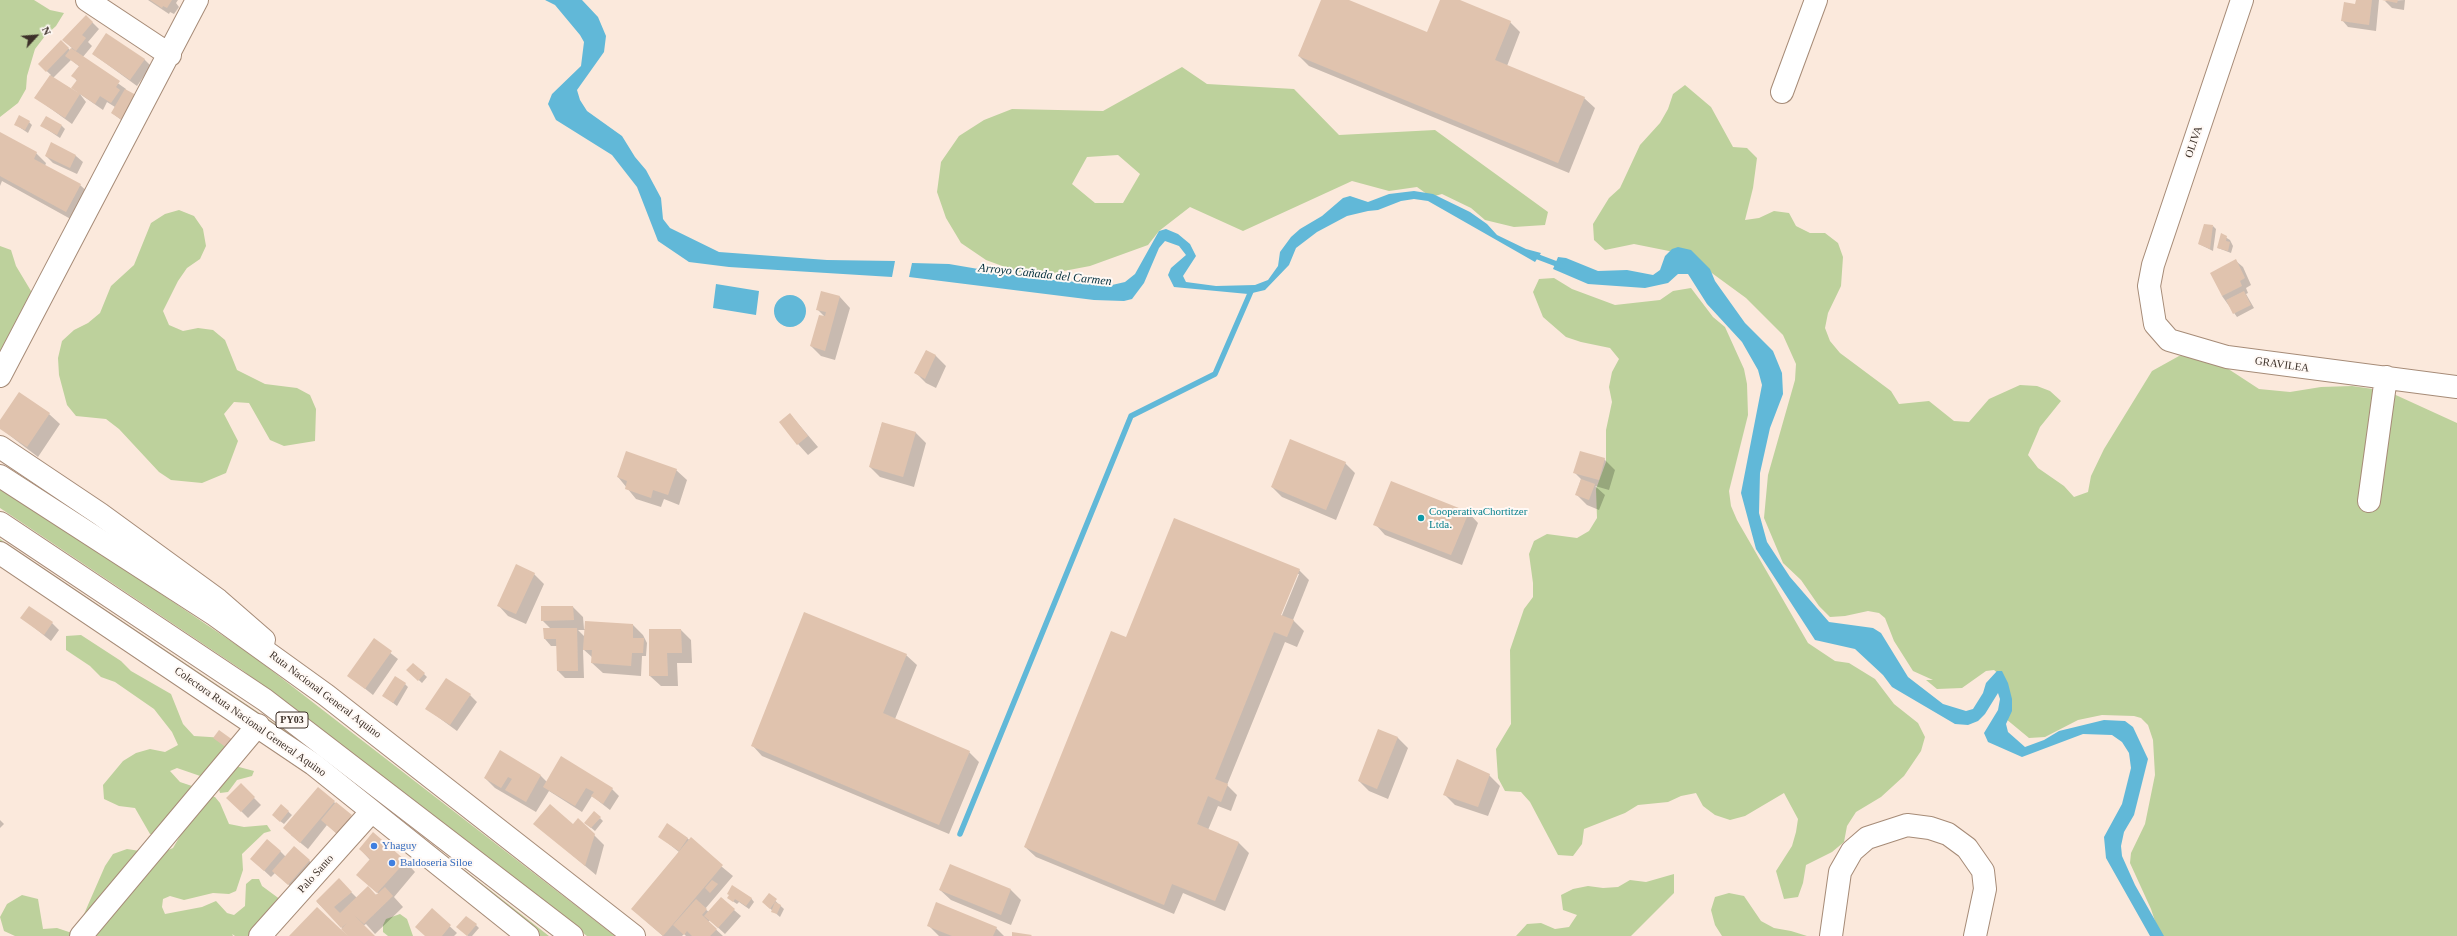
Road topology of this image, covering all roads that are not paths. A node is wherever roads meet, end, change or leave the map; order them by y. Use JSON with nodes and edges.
{"nodes":[{"id":1,"x":87,"y":0,"type":"edge"},
{"id":2,"x":197,"y":0,"type":"edge"},
{"id":3,"x":1816,"y":0,"type":"edge"},
{"id":4,"x":2240,"y":2,"type":"edge"},
{"id":5,"x":170,"y":55,"type":"junction"},
{"id":6,"x":1782,"y":92,"type":"dead end"},
{"id":7,"x":2149,"y":286,"type":"joint"},
{"id":8,"x":0,"y":376,"type":"edge"},
{"id":9,"x":2386,"y":378,"type":"junction"},
{"id":10,"x":2457,"y":387,"type":"edge"},
{"id":11,"x":0,"y":447,"type":"edge"},
{"id":12,"x":0,"y":476,"type":"edge"},
{"id":13,"x":2369,"y":501,"type":"dead end"},
{"id":14,"x":0,"y":523,"type":"edge"},
{"id":15,"x":2,"y":558,"type":"edge"},
{"id":16,"x":326,"y":695,"type":"junction"},
{"id":17,"x":258,"y":725,"type":"junction"},
{"id":18,"x":372,"y":812,"type":"junction"},
{"id":19,"x":81,"y":936,"type":"edge"},
{"id":20,"x":260,"y":936,"type":"edge"},
{"id":21,"x":528,"y":936,"type":"edge"},
{"id":22,"x":572,"y":936,"type":"edge"},
{"id":23,"x":634,"y":936,"type":"edge"},
{"id":24,"x":1831,"y":936,"type":"edge"},
{"id":25,"x":1975,"y":936,"type":"edge"}],
"edges":[{"from":1,"to":5,"type":"main road"},
{"from":2,"to":5,"type":"main road"},
{"from":3,"to":6,"type":"main road"},
{"from":4,"to":7,"type":"main road","name":"OLIVA"},
{"from":5,"to":8,"type":"main road"},
{"from":7,"to":9,"type":"main road","name":"GRAVILEA"},
{"from":9,"to":10,"type":"main road","name":"GRAVILEA"},
{"from":9,"to":13,"type":"main road"},
{"from":11,"to":16,"type":"main road"},
{"from":12,"to":16,"type":"main road","name":"Ruta Nacional General Aquino"},
{"from":14,"to":22,"type":"main road","number":"PY03"},
{"from":15,"to":17,"type":"main road","name":"Colectora Ruta Nacional General Aquino","number":"PY03"},
{"from":16,"to":23,"type":"main road","name":"Ruta Nacional General Aquino"},
{"from":17,"to":18,"type":"main road","name":"Colectora Ruta Nacional General Aquino","number":"PY03"},
{"from":17,"to":19,"type":"main road"},
{"from":18,"to":20,"type":"main road","name":"Palo Santo"},
{"from":18,"to":21,"type":"main road","name":"Colectora Ruta Nacional General Aquino","number":"PY03"},
{"from":24,"to":25,"type":"main road"}]}
